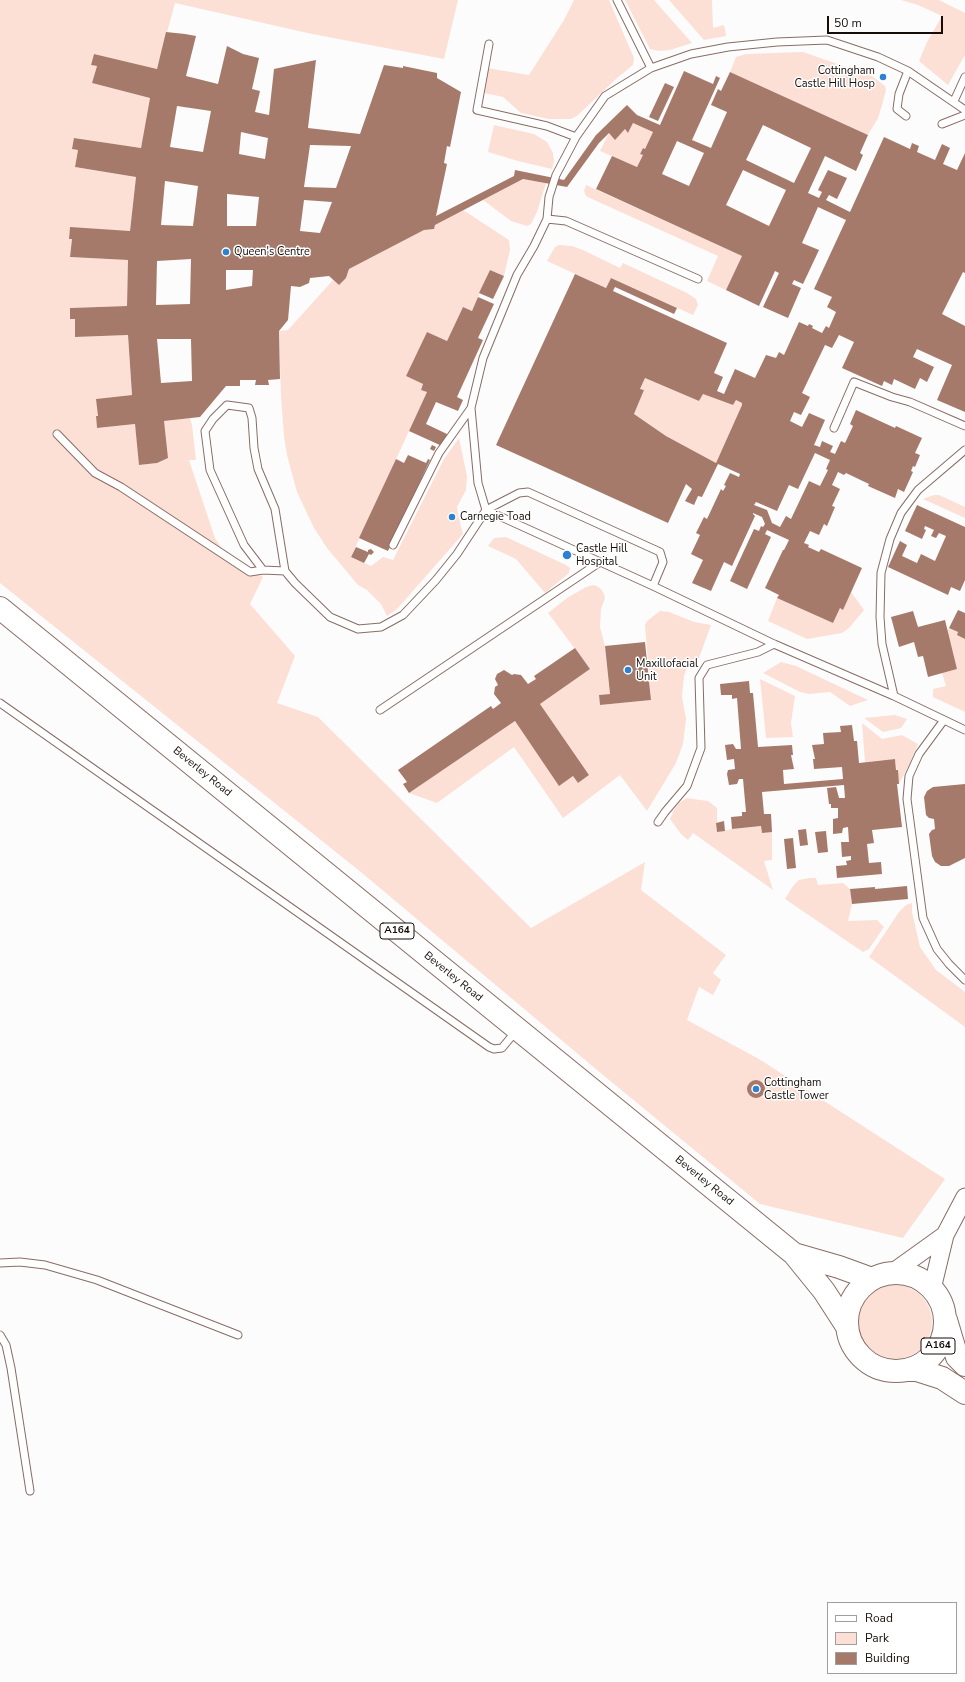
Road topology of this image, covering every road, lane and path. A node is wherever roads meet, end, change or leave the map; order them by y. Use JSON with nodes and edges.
{"nodes":[{"id":1,"x":617,"y":0,"type":"edge"},
{"id":2,"x":489,"y":44,"type":"dead end"},
{"id":3,"x":651,"y":68,"type":"junction"},
{"id":4,"x":908,"y":71,"type":"junction"},
{"id":5,"x":965,"y":77,"type":"edge"},
{"id":6,"x":954,"y":101,"type":"junction"},
{"id":7,"x":965,"y":110,"type":"edge"},
{"id":8,"x":965,"y":115,"type":"edge"},
{"id":9,"x":906,"y":116,"type":"dead end"},
{"id":10,"x":942,"y":124,"type":"dead end"},
{"id":11,"x":576,"y":137,"type":"junction"},
{"id":12,"x":547,"y":219,"type":"junction"},
{"id":13,"x":698,"y":279,"type":"dead end"},
{"id":14,"x":471,"y":408,"type":"junction"},
{"id":15,"x":965,"y":426,"type":"edge"},
{"id":16,"x":834,"y":428,"type":"dead end"},
{"id":17,"x":57,"y":434,"type":"dead end"},
{"id":18,"x":965,"y":450,"type":"edge"},
{"id":19,"x":486,"y":510,"type":"junction"},
{"id":20,"x":393,"y":545,"type":"dead end"},
{"id":21,"x":600,"y":562,"type":"junction"},
{"id":22,"x":263,"y":570,"type":"junction"},
{"id":23,"x":285,"y":572,"type":"junction"},
{"id":24,"x":653,"y":586,"type":"junction"},
{"id":25,"x":0,"y":608,"type":"edge"},
{"id":26,"x":774,"y":644,"type":"junction"},
{"id":27,"x":894,"y":696,"type":"junction"},
{"id":28,"x":0,"y":703,"type":"edge"},
{"id":29,"x":380,"y":710,"type":"dead end"},
{"id":30,"x":944,"y":720,"type":"junction"},
{"id":31,"x":965,"y":730,"type":"edge"},
{"id":32,"x":658,"y":822,"type":"dead end"},
{"id":33,"x":965,"y":980,"type":"edge"},
{"id":34,"x":518,"y":1030,"type":"junction"},
{"id":35,"x":965,"y":1197,"type":"edge"},
{"id":36,"x":945,"y":1235,"type":"junction"},
{"id":37,"x":794,"y":1254,"type":"junction"},
{"id":38,"x":0,"y":1263,"type":"edge"},
{"id":39,"x":882,"y":1276,"type":"junction"},
{"id":40,"x":932,"y":1289,"type":"junction"},
{"id":41,"x":944,"y":1315,"type":"junction"},
{"id":42,"x":846,"y":1325,"type":"junction"},
{"id":43,"x":238,"y":1334,"type":"dead end"},
{"id":44,"x":0,"y":1335,"type":"edge"},
{"id":45,"x":965,"y":1365,"type":"edge"},
{"id":46,"x":909,"y":1370,"type":"junction"},
{"id":47,"x":965,"y":1393,"type":"edge"},
{"id":48,"x":30,"y":1491,"type":"dead end"}],
"edges":[{"from":1,"to":3,"type":"lane"},
{"from":2,"to":11,"type":"lane"},
{"from":3,"to":4,"type":"lane"},
{"from":3,"to":11,"type":"lane"},
{"from":4,"to":6,"type":"lane"},
{"from":4,"to":9,"type":"lane"},
{"from":5,"to":6,"type":"lane"},
{"from":6,"to":7,"type":"lane"},
{"from":8,"to":10,"type":"lane"},
{"from":11,"to":12,"type":"lane"},
{"from":12,"to":13,"type":"lane"},
{"from":12,"to":14,"type":"lane"},
{"from":14,"to":19,"type":"lane"},
{"from":14,"to":20,"type":"lane"},
{"from":15,"to":16,"type":"lane"},
{"from":17,"to":22,"type":"lane"},
{"from":18,"to":27,"type":"lane"},
{"from":19,"to":21,"type":"lane"},
{"from":19,"to":23,"type":"lane"},
{"from":19,"to":24,"type":"lane"},
{"from":21,"to":24,"type":"lane"},
{"from":21,"to":29,"type":"lane"},
{"from":22,"to":23,"type":"lane"},
{"from":22,"to":23,"type":"lane"},
{"from":24,"to":26,"type":"lane"},
{"from":25,"to":34,"type":"highway","name":"Beverley Road","number":"A164"},
{"from":26,"to":27,"type":"lane"},
{"from":26,"to":32,"type":"lane"},
{"from":27,"to":30,"type":"lane"},
{"from":28,"to":34,"type":"lane"},
{"from":30,"to":31,"type":"lane"},
{"from":30,"to":33,"type":"lane"},
{"from":34,"to":37,"type":"highway","name":"Beverley Road","number":"A164"},
{"from":35,"to":36,"type":"street"},
{"from":36,"to":39,"type":"street"},
{"from":36,"to":40,"type":"street"},
{"from":37,"to":39,"type":"highway","name":"Beverley Road","number":"A164"},
{"from":37,"to":42,"type":"highway","name":"Beverley Road","number":"A164"},
{"from":38,"to":43,"type":"lane"},
{"from":39,"to":40,"type":"highway","number":"A164"},
{"from":39,"to":42,"type":"highway","number":"A164"},
{"from":40,"to":41,"type":"highway","number":"A164"},
{"from":41,"to":45,"type":"highway","number":"A164"},
{"from":41,"to":46,"type":"highway","number":"A164"},
{"from":42,"to":46,"type":"highway","number":"A164"},
{"from":44,"to":48,"type":"lane"},
{"from":46,"to":47,"type":"highway","number":"A164"}]}
